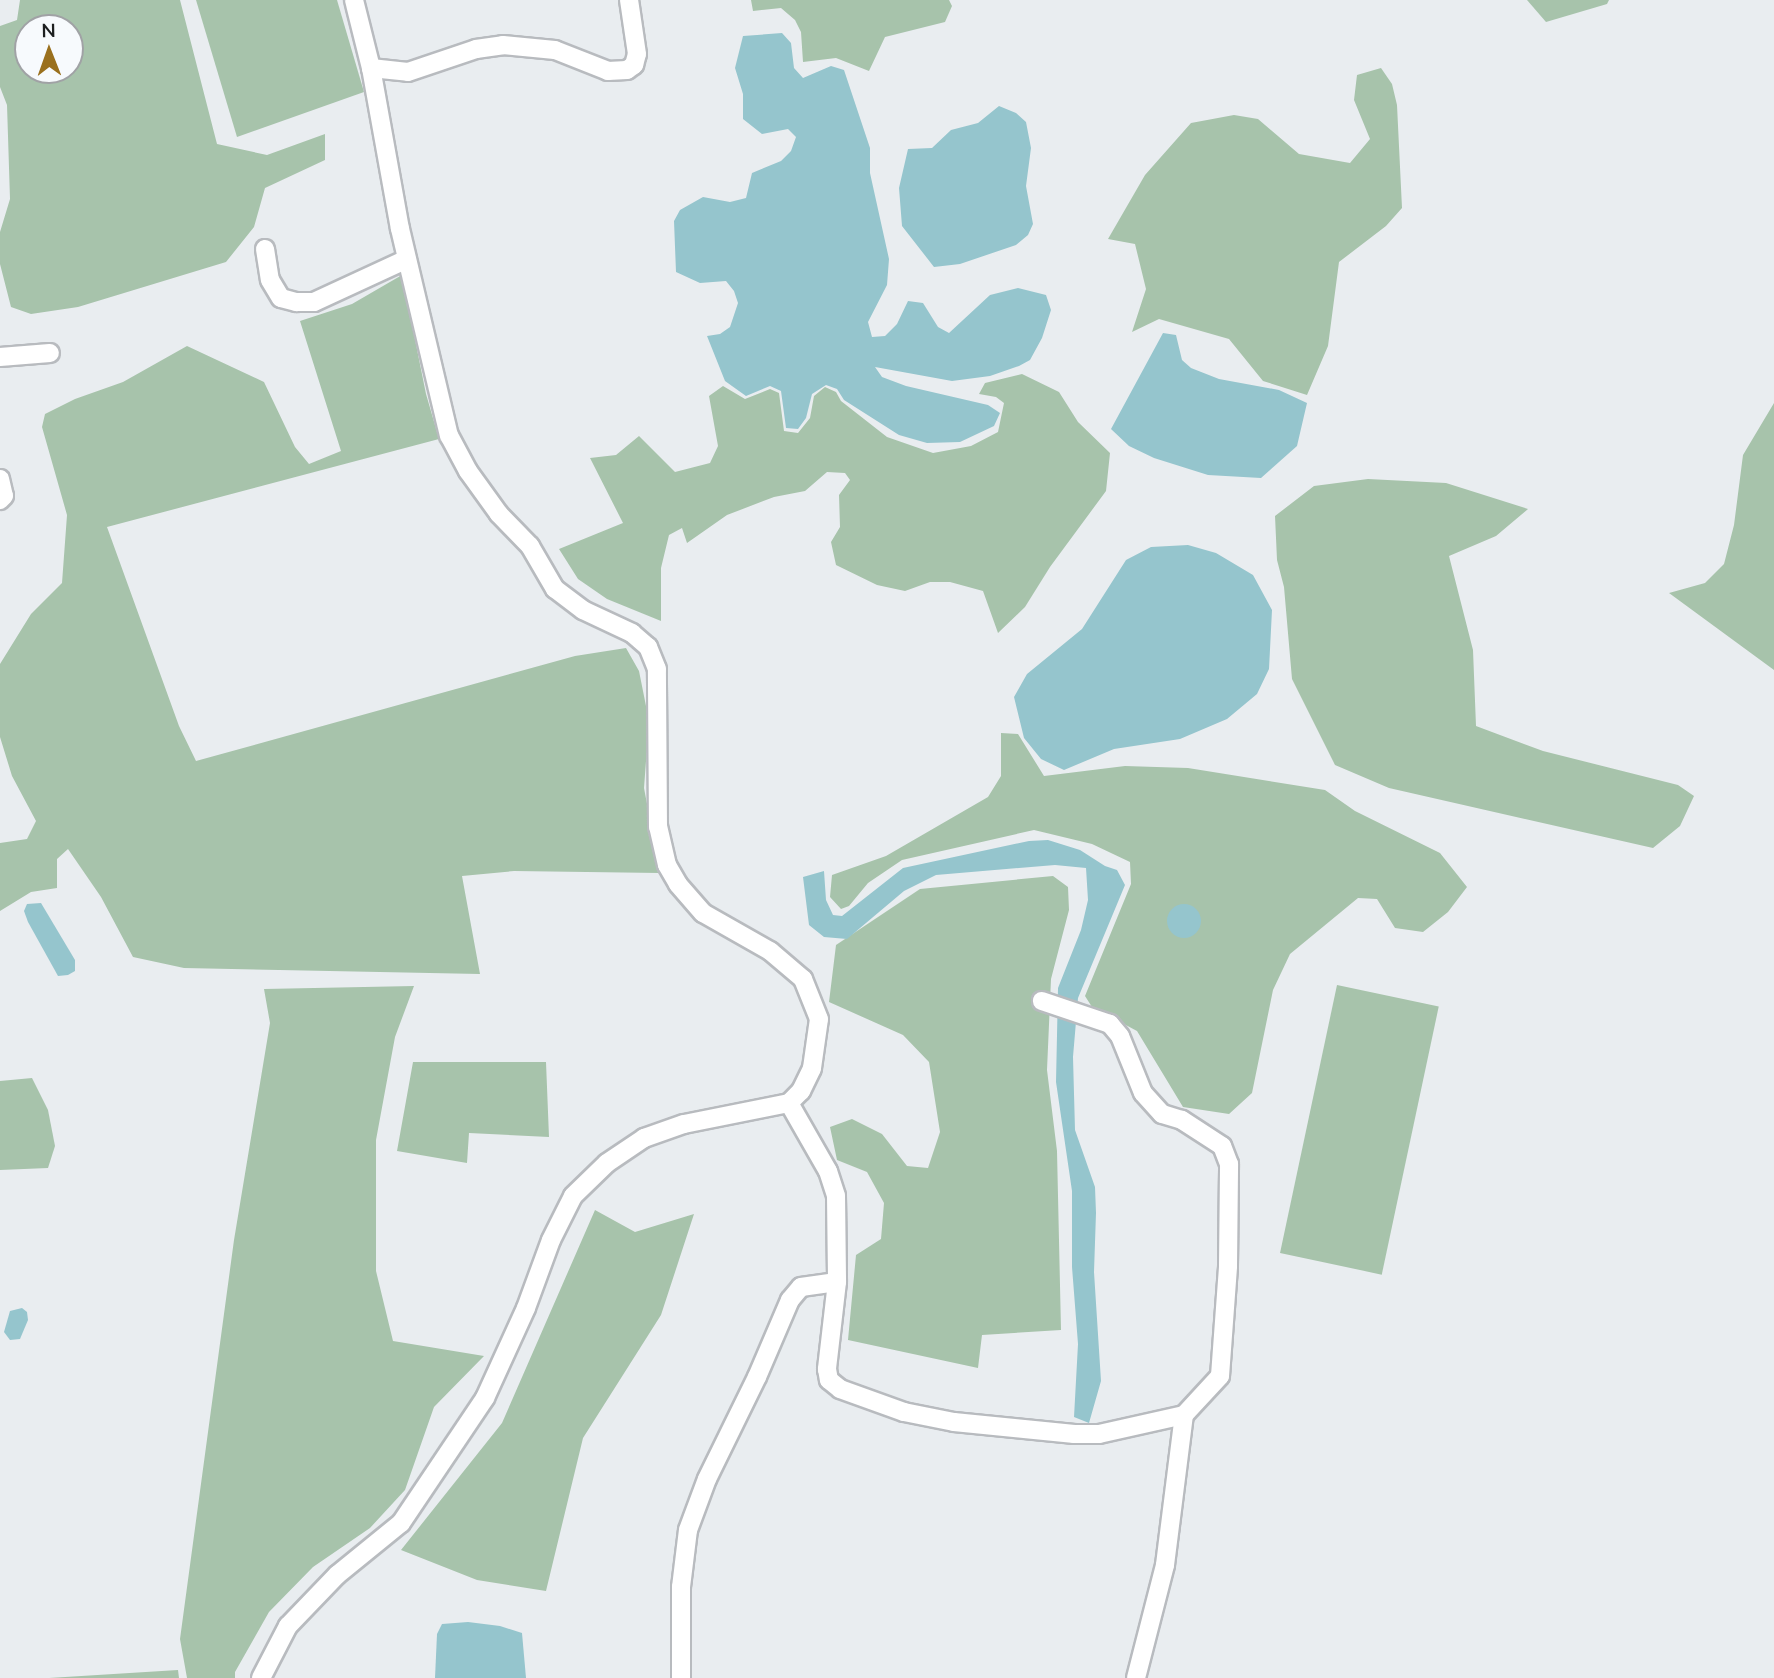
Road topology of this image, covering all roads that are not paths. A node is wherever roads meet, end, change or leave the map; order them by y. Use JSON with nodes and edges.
{"nodes":[{"id":1,"x":354,"y":0,"type":"edge"},
{"id":2,"x":629,"y":0,"type":"edge"},
{"id":3,"x":371,"y":68,"type":"junction"},
{"id":4,"x":265,"y":249,"type":"dead end"},
{"id":5,"x":407,"y":259,"type":"junction"},
{"id":6,"x":50,"y":353,"type":"dead end"},
{"id":7,"x":0,"y":357,"type":"edge"},
{"id":8,"x":0,"y":479,"type":"edge"},
{"id":9,"x":0,"y":499,"type":"edge"},
{"id":10,"x":1042,"y":1001,"type":"dead end"},
{"id":11,"x":789,"y":1103,"type":"junction"},
{"id":12,"x":837,"y":1282,"type":"junction"},
{"id":13,"x":1184,"y":1415,"type":"junction"},
{"id":14,"x":261,"y":1678,"type":"edge"},
{"id":15,"x":681,"y":1678,"type":"edge"},
{"id":16,"x":1136,"y":1678,"type":"edge"}],
"edges":[{"from":1,"to":3,"type":"street"},
{"from":2,"to":3,"type":"street"},
{"from":3,"to":5,"type":"street"},
{"from":4,"to":5,"type":"street"},
{"from":5,"to":11,"type":"street"},
{"from":6,"to":7,"type":"street"},
{"from":8,"to":9,"type":"street"},
{"from":10,"to":13,"type":"street"},
{"from":11,"to":12,"type":"street"},
{"from":11,"to":14,"type":"street"},
{"from":12,"to":13,"type":"street"},
{"from":12,"to":15,"type":"street"},
{"from":13,"to":16,"type":"street"}]}
